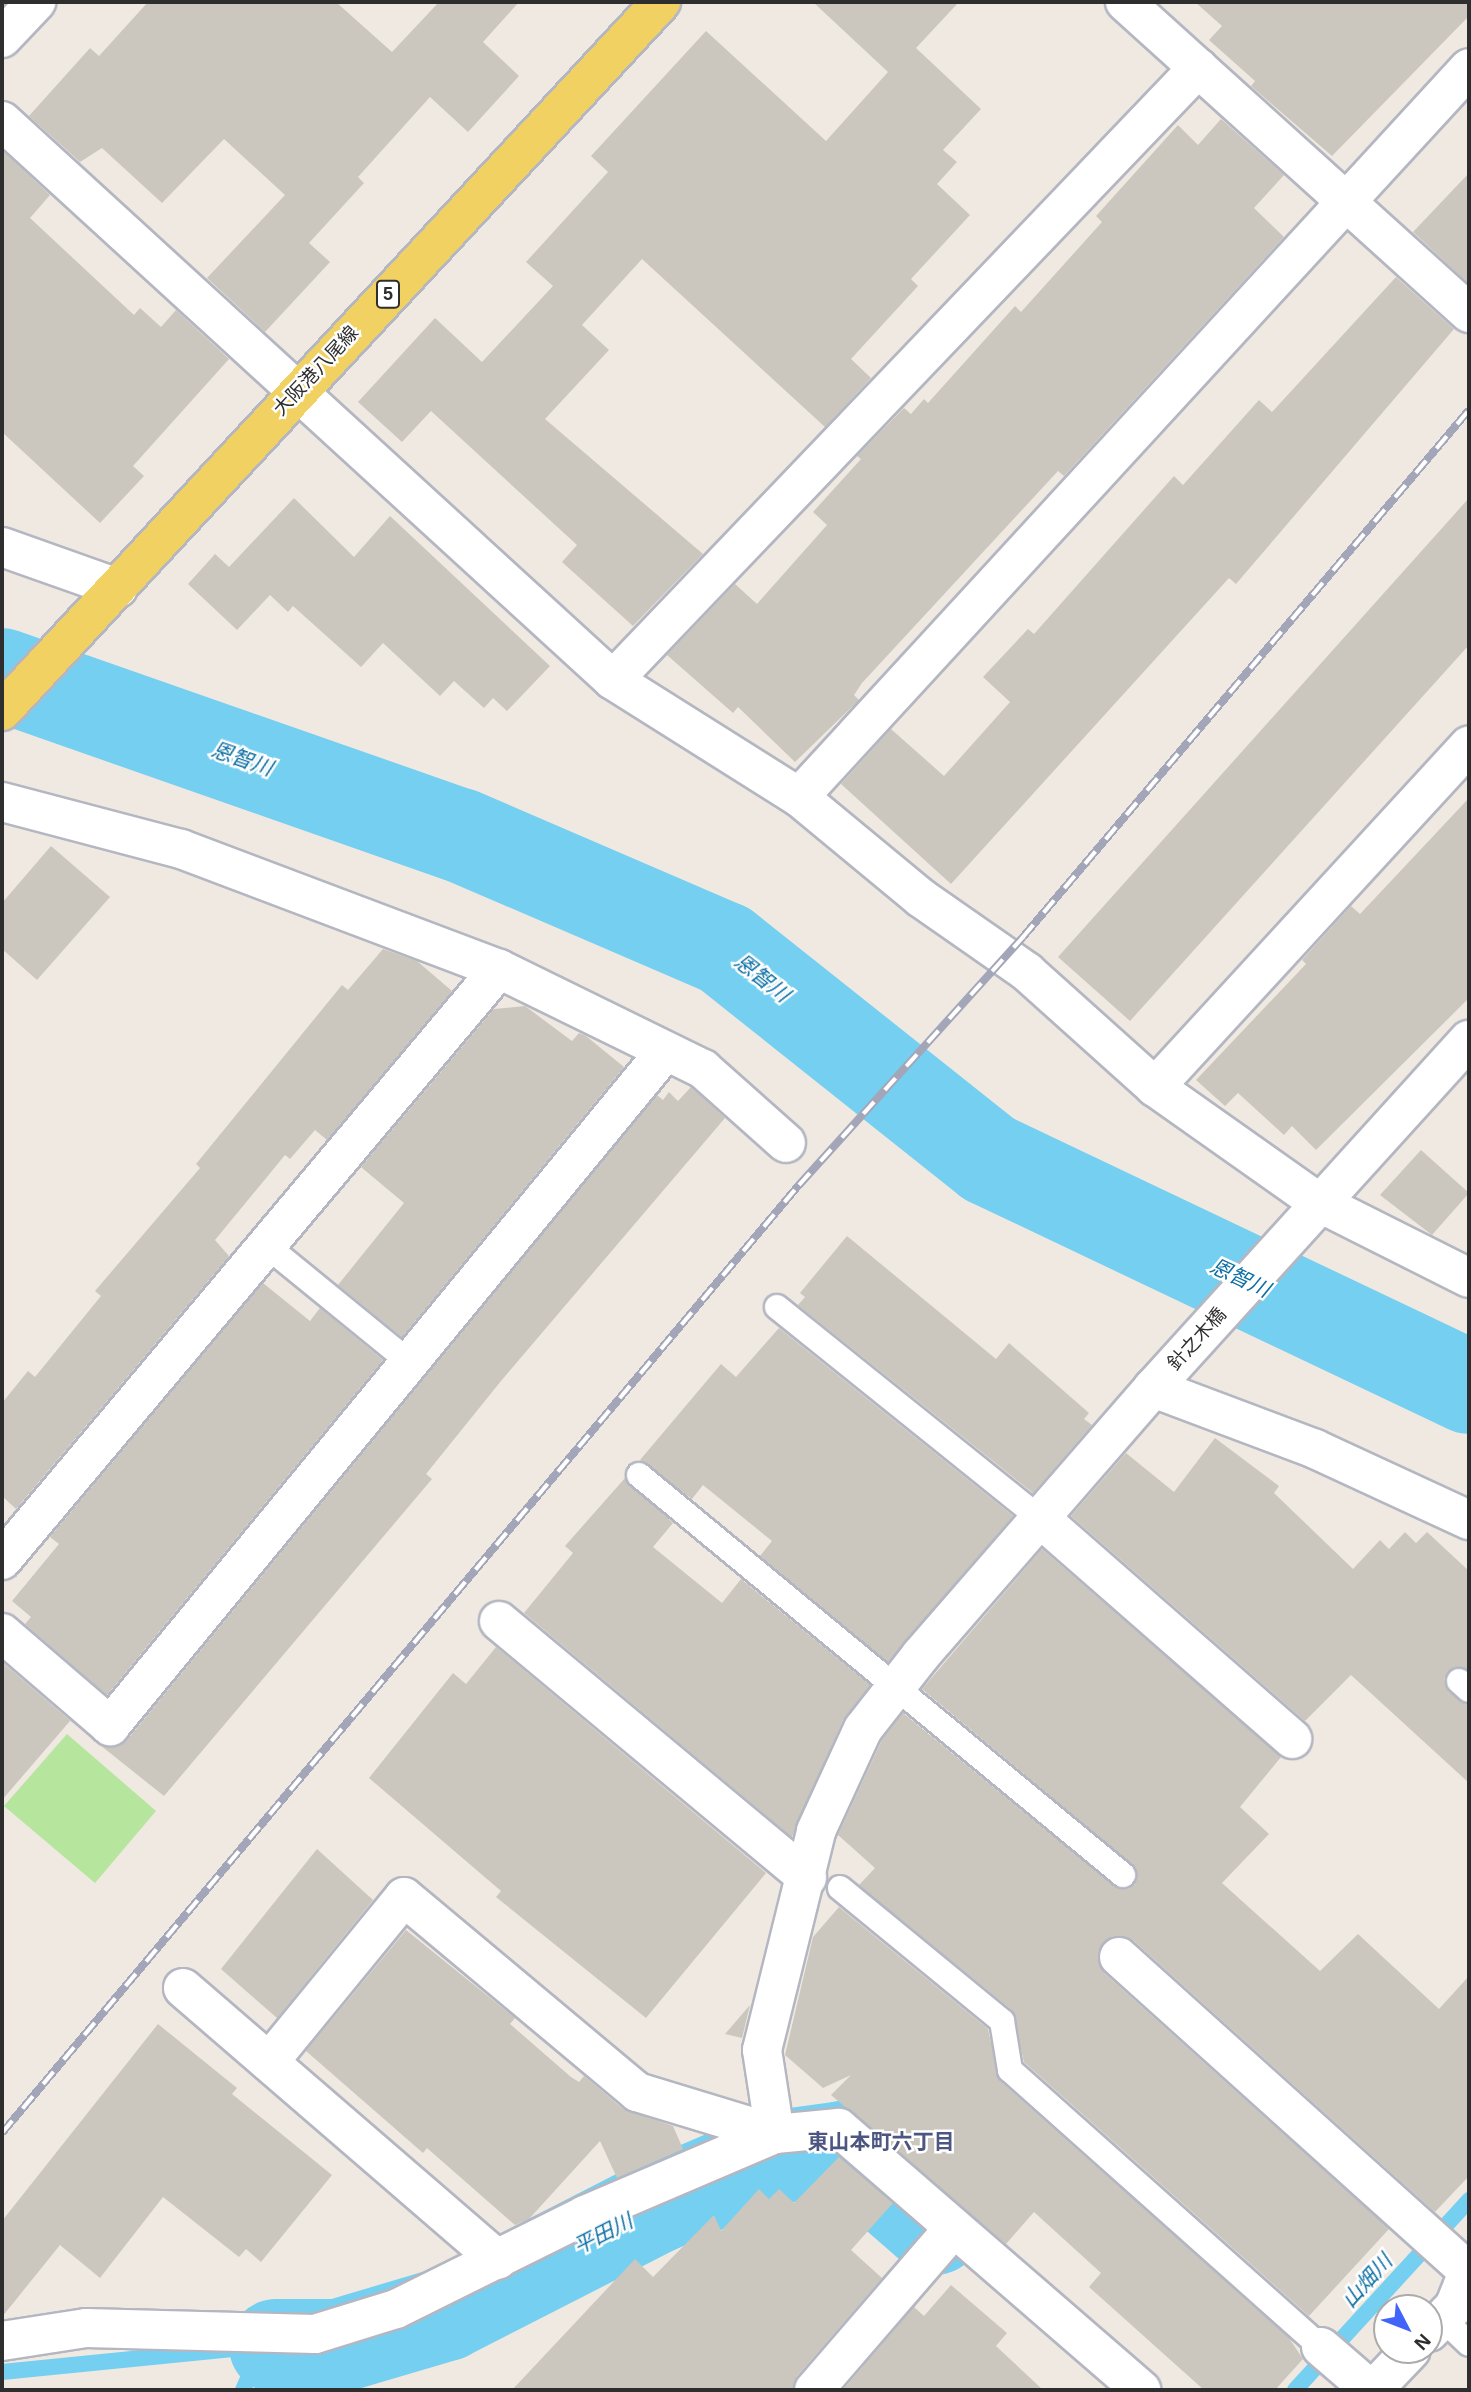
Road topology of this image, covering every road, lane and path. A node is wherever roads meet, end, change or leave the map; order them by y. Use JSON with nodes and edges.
{"nodes":[{"id":1,"x":36,"y":2,"type":"edge"},
{"id":2,"x":661,"y":2,"type":"edge"},
{"id":3,"x":1135,"y":5,"type":"edge"},
{"id":4,"x":2,"y":38,"type":"edge"},
{"id":5,"x":1198,"y":68,"type":"junction"},
{"id":6,"x":1469,"y":68,"type":"edge"},
{"id":7,"x":2,"y":121,"type":"edge"},
{"id":8,"x":1346,"y":201,"type":"junction"},
{"id":9,"x":1469,"y":313,"type":"edge"},
{"id":10,"x":295,"y":394,"type":"junction"},
{"id":11,"x":2,"y":547,"type":"edge"},
{"id":12,"x":118,"y":588,"type":"junction"},
{"id":13,"x":613,"y":680,"type":"junction"},
{"id":14,"x":2,"y":711,"type":"edge"},
{"id":15,"x":1469,"y":745,"type":"edge"},
{"id":16,"x":799,"y":797,"type":"junction"},
{"id":17,"x":2,"y":802,"type":"edge"},
{"id":18,"x":499,"y":970,"type":"junction"},
{"id":19,"x":1469,"y":1040,"type":"edge"},
{"id":20,"x":664,"y":1053,"type":"junction"},
{"id":21,"x":1155,"y":1087,"type":"junction"},
{"id":22,"x":786,"y":1143,"type":"dead end"},
{"id":23,"x":1308,"y":1216,"type":"junction"},
{"id":24,"x":267,"y":1246,"type":"junction"},
{"id":25,"x":1469,"y":1278,"type":"edge"},
{"id":26,"x":777,"y":1307,"type":"dead end"},
{"id":27,"x":409,"y":1362,"type":"junction"},
{"id":28,"x":1153,"y":1388,"type":"junction"},
{"id":29,"x":639,"y":1475,"type":"dead end"},
{"id":30,"x":1041,"y":1519,"type":"junction"},
{"id":31,"x":1469,"y":1520,"type":"edge"},
{"id":32,"x":2,"y":1560,"type":"edge"},
{"id":33,"x":499,"y":1621,"type":"dead end"},
{"id":34,"x":2,"y":1633,"type":"edge"},
{"id":35,"x":896,"y":1688,"type":"junction"},
{"id":36,"x":1292,"y":1739,"type":"dead end"},
{"id":37,"x":1124,"y":1875,"type":"dead end"},
{"id":38,"x":823,"y":1883,"type":"junction"},
{"id":39,"x":1119,"y":1957,"type":"dead end"},
{"id":40,"x":183,"y":1987,"type":"dead end"},
{"id":41,"x":269,"y":2062,"type":"junction"},
{"id":42,"x":775,"y":2134,"type":"junction"},
{"id":43,"x":953,"y":2229,"type":"junction"},
{"id":44,"x":1452,"y":2256,"type":"edge"},
{"id":45,"x":498,"y":2260,"type":"junction"},
{"id":46,"x":1443,"y":2317,"type":"edge"},
{"id":47,"x":1443,"y":2329,"type":"edge"},
{"id":48,"x":2,"y":2341,"type":"edge"},
{"id":49,"x":1469,"y":2344,"type":"edge"},
{"id":50,"x":1331,"y":2355,"type":"joint"},
{"id":51,"x":1397,"y":2364,"type":"edge"},
{"id":52,"x":814,"y":2390,"type":"edge"},
{"id":53,"x":1141,"y":2390,"type":"edge"},
{"id":54,"x":1372,"y":2390,"type":"edge"}],
"edges":[{"from":1,"to":4,"type":"street"},
{"from":2,"to":10,"type":"main road","name":"大阪港八尾線","number":"5"},
{"from":3,"to":5,"type":"street"},
{"from":5,"to":8,"type":"street"},
{"from":5,"to":13,"type":"street"},
{"from":6,"to":8,"type":"street"},
{"from":7,"to":10,"type":"street"},
{"from":8,"to":9,"type":"street"},
{"from":8,"to":16,"type":"street"},
{"from":10,"to":12,"type":"main road","name":"大阪港八尾線","number":"5"},
{"from":10,"to":13,"type":"street"},
{"from":11,"to":12,"type":"street"},
{"from":12,"to":14,"type":"main road","name":"大阪港八尾線","number":"5"},
{"from":13,"to":16,"type":"street"},
{"from":15,"to":21,"type":"street"},
{"from":16,"to":21,"type":"street"},
{"from":17,"to":18,"type":"street"},
{"from":18,"to":20,"type":"street"},
{"from":18,"to":24,"type":"street"},
{"from":19,"to":23,"type":"street","name":"針之木橋"},
{"from":20,"to":22,"type":"street"},
{"from":20,"to":27,"type":"street"},
{"from":21,"to":23,"type":"street"},
{"from":23,"to":25,"type":"street"},
{"from":23,"to":28,"type":"street","name":"針之木橋"},
{"from":24,"to":27,"type":"lane"},
{"from":24,"to":32,"type":"street"},
{"from":26,"to":30,"type":"lane"},
{"from":27,"to":34,"type":"street"},
{"from":28,"to":30,"type":"street","name":"針之木橋"},
{"from":28,"to":31,"type":"street"},
{"from":29,"to":35,"type":"lane"},
{"from":30,"to":35,"type":"street","name":"針之木橋"},
{"from":30,"to":36,"type":"street"},
{"from":33,"to":38,"type":"street"},
{"from":35,"to":37,"type":"lane"},
{"from":35,"to":38,"type":"street","name":"針之木橋"},
{"from":38,"to":42,"type":"street","name":"針之木橋"},
{"from":38,"to":50,"type":"lane"},
{"from":39,"to":44,"type":"street"},
{"from":40,"to":41,"type":"street"},
{"from":41,"to":42,"type":"street"},
{"from":41,"to":45,"type":"street"},
{"from":42,"to":43,"type":"street"},
{"from":42,"to":45,"type":"street"},
{"from":43,"to":52,"type":"street"},
{"from":43,"to":53,"type":"street"},
{"from":44,"to":46,"type":"street"},
{"from":45,"to":48,"type":"street"},
{"from":47,"to":49,"type":"lane"},
{"from":50,"to":54,"type":"street"},
{"from":51,"to":54,"type":"street"}]}
